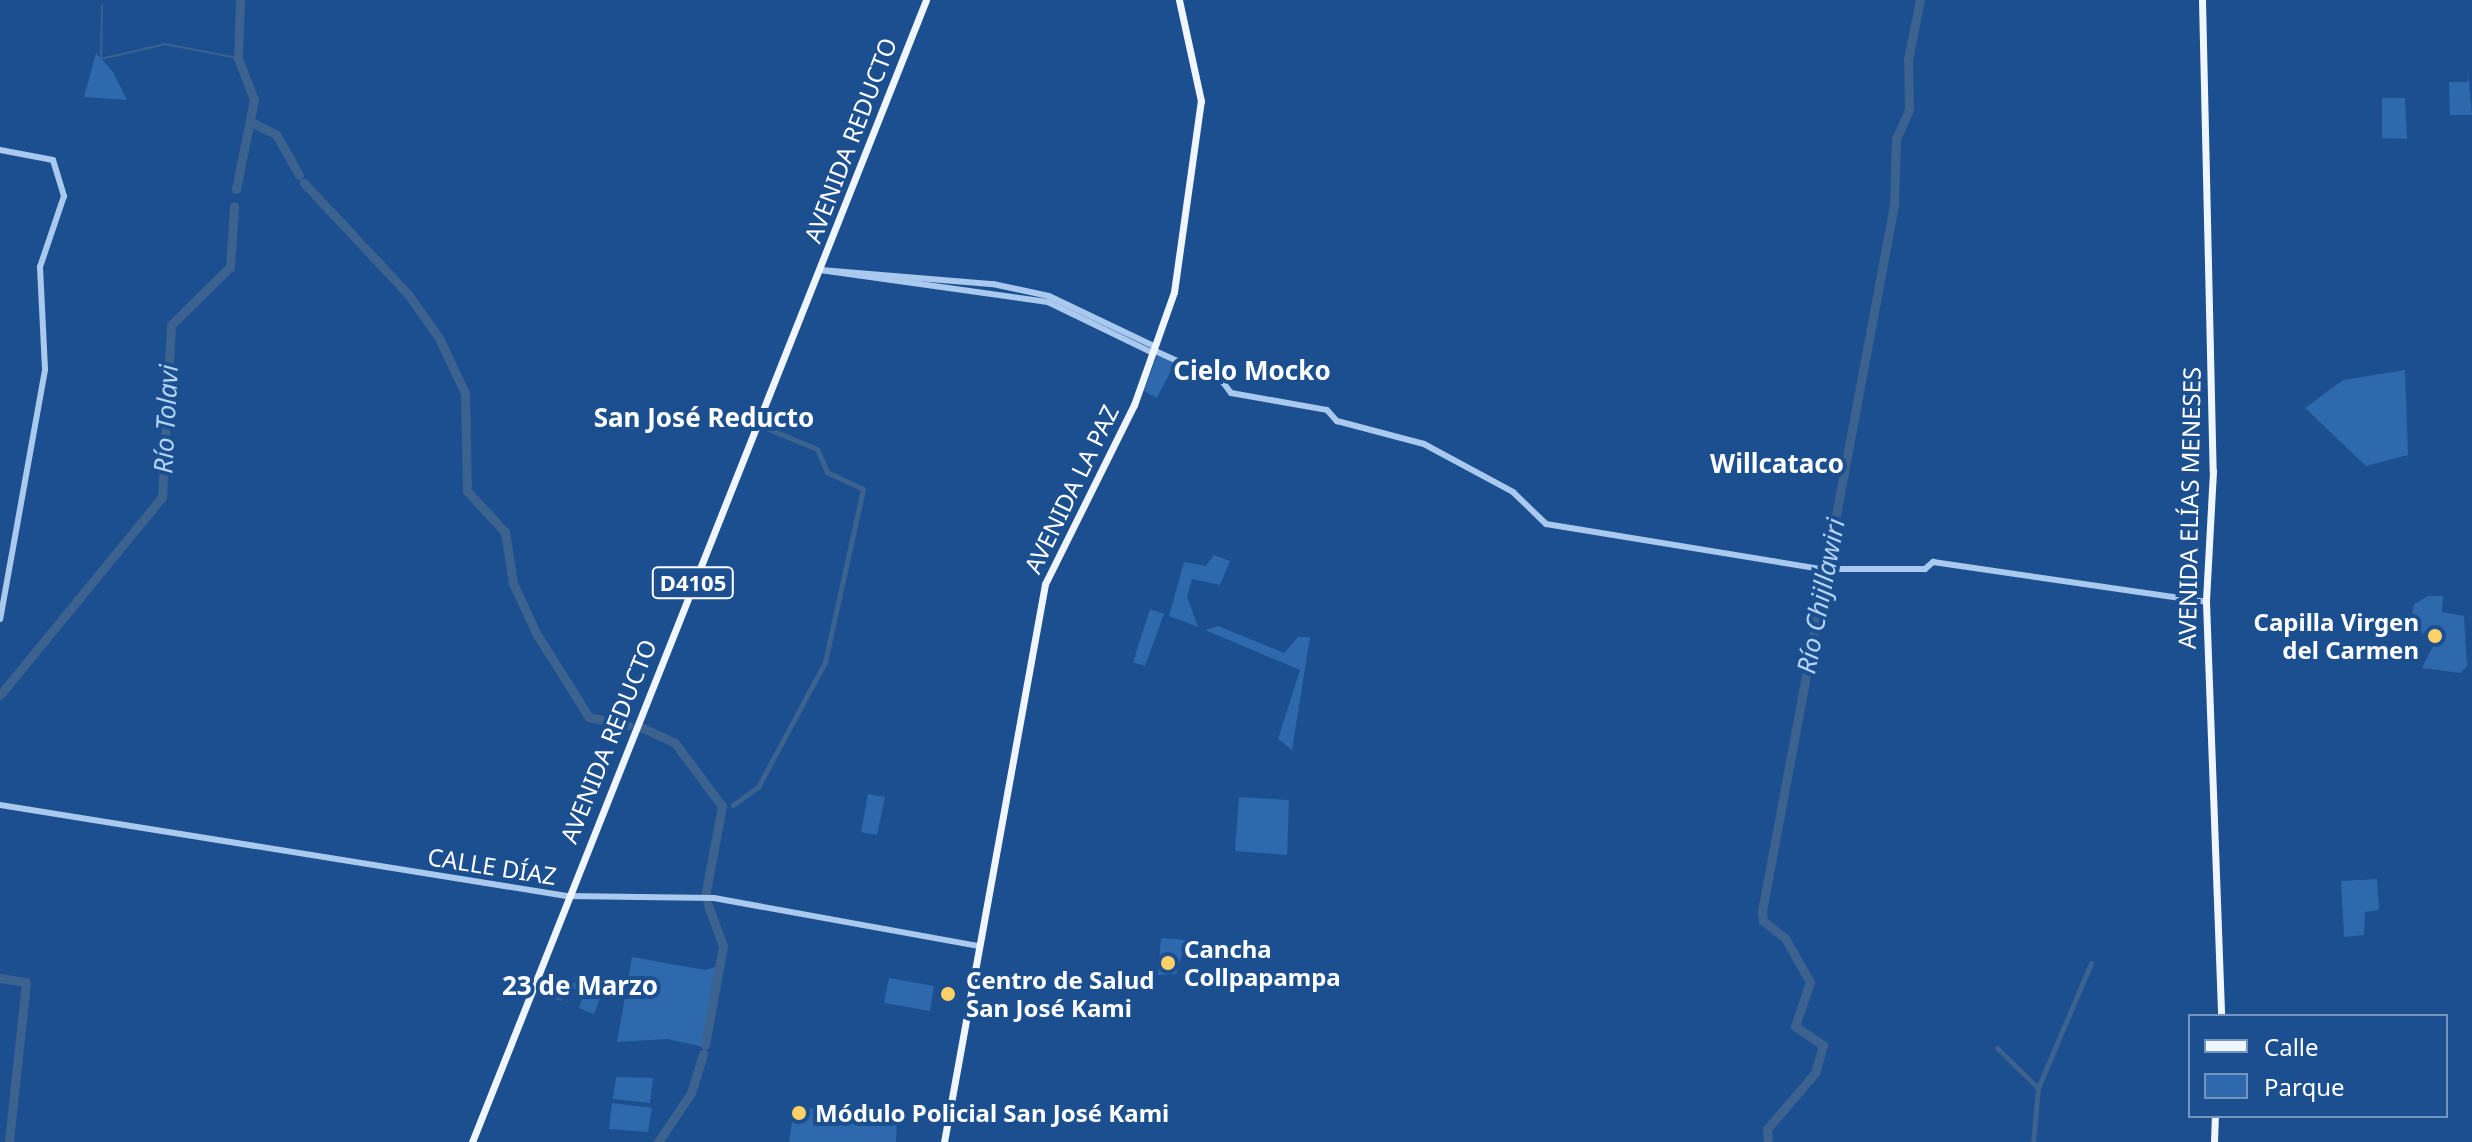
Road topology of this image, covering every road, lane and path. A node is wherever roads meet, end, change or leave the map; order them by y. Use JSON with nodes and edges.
{"nodes":[{"id":1,"x":926,"y":0,"type":"edge"},
{"id":2,"x":1179,"y":0,"type":"edge"},
{"id":3,"x":2202,"y":0,"type":"edge"},
{"id":4,"x":1,"y":153,"type":"edge"},
{"id":5,"x":820,"y":270,"type":"junction"},
{"id":6,"x":1153,"y":350,"type":"junction"},
{"id":7,"x":2206,"y":602,"type":"junction"},
{"id":8,"x":0,"y":619,"type":"edge"},
{"id":9,"x":0,"y":805,"type":"edge"},
{"id":10,"x":567,"y":896,"type":"junction"},
{"id":11,"x":978,"y":946,"type":"junction"},
{"id":12,"x":2221,"y":1014,"type":"edge"},
{"id":13,"x":2215,"y":1118,"type":"edge"},
{"id":14,"x":472,"y":1142,"type":"edge"},
{"id":15,"x":944,"y":1142,"type":"edge"},
{"id":16,"x":2214,"y":1142,"type":"edge"}],
"edges":[{"from":1,"to":5,"type":"main road","name":"AVENIDA REDUCTO","number":"D4105"},
{"from":2,"to":6,"type":"main road","name":"AVENIDA LA PAZ"},
{"from":3,"to":7,"type":"main road","name":"AVENIDA ELÍAS MENESES"},
{"from":4,"to":8,"type":"street"},
{"from":5,"to":6,"type":"street"},
{"from":5,"to":10,"type":"main road","name":"AVENIDA REDUCTO","number":"D4105"},
{"from":6,"to":7,"type":"street"},
{"from":6,"to":11,"type":"main road","name":"AVENIDA LA PAZ"},
{"from":7,"to":12,"type":"main road","name":"AVENIDA ELÍAS MENESES"},
{"from":9,"to":10,"type":"street","name":"CALLE DÍAZ"},
{"from":10,"to":11,"type":"street","name":"CALLE DÍAZ"},
{"from":10,"to":14,"type":"main road","name":"AVENIDA REDUCTO","number":"D4105"},
{"from":11,"to":15,"type":"main road","name":"AVENIDA LA PAZ"},
{"from":13,"to":16,"type":"main road"}]}
